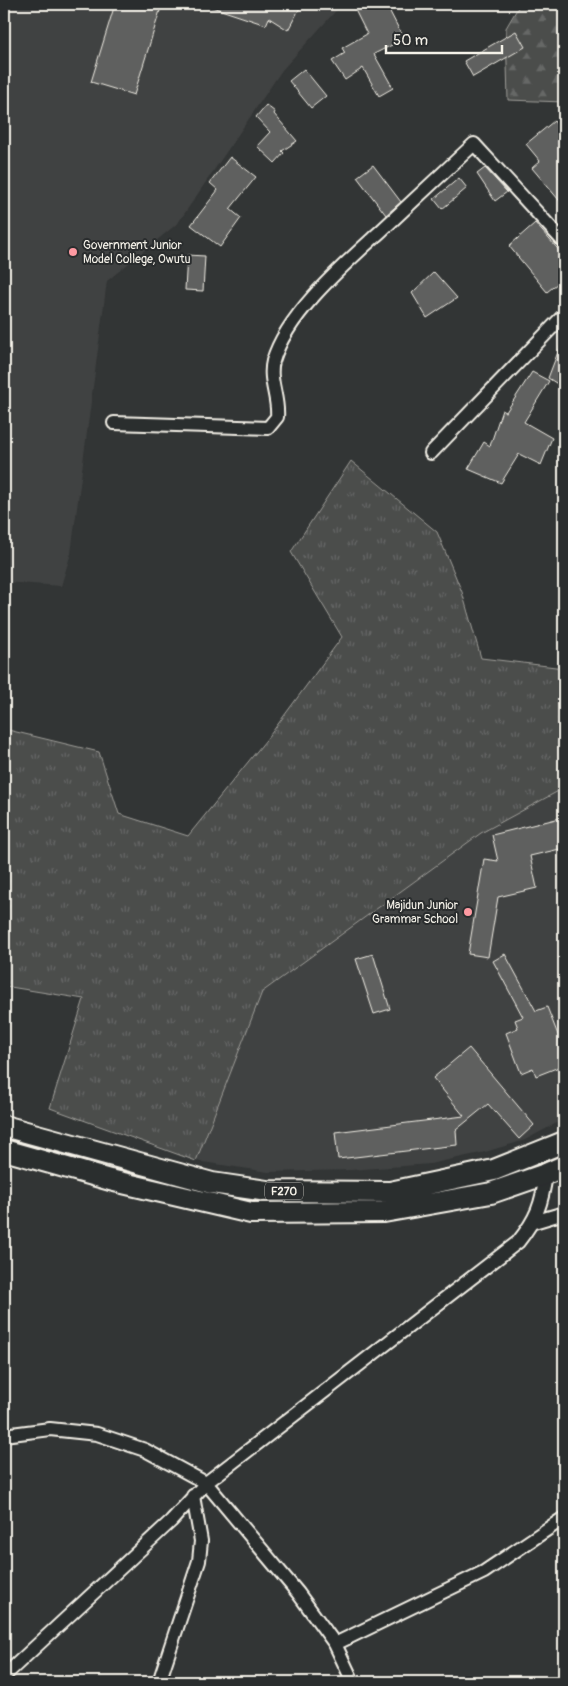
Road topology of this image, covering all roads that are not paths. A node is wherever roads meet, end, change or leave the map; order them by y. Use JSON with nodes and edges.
{"nodes":[{"id":1,"x":564,"y":242,"type":"edge"},
{"id":2,"x":564,"y":315,"type":"edge"},
{"id":3,"x":114,"y":423,"type":"dead end"},
{"id":4,"x":431,"y":454,"type":"dead end"},
{"id":5,"x":4,"y":1126,"type":"edge"},
{"id":6,"x":564,"y":1142,"type":"edge"},
{"id":7,"x":4,"y":1150,"type":"edge"},
{"id":8,"x":555,"y":1170,"type":"edge"},
{"id":9,"x":564,"y":1213,"type":"edge"},
{"id":10,"x":534,"y":1222,"type":"junction"},
{"id":11,"x":4,"y":1435,"type":"edge"},
{"id":12,"x":206,"y":1483,"type":"junction"},
{"id":13,"x":193,"y":1496,"type":"junction"},
{"id":14,"x":564,"y":1518,"type":"edge"},
{"id":15,"x":335,"y":1644,"type":"junction"},
{"id":16,"x":4,"y":1676,"type":"edge"},
{"id":17,"x":159,"y":1682,"type":"edge"},
{"id":18,"x":353,"y":1682,"type":"edge"}],
"edges":[{"from":1,"to":3,"type":"street"},
{"from":2,"to":4,"type":"street"},
{"from":5,"to":6,"type":"main road","number":"F270"},
{"from":7,"to":8,"type":"main road","number":"F270"},
{"from":8,"to":10,"type":"street"},
{"from":9,"to":10,"type":"street"},
{"from":10,"to":12,"type":"street"},
{"from":11,"to":12,"type":"street"},
{"from":12,"to":13,"type":"street"},
{"from":12,"to":15,"type":"street"},
{"from":13,"to":16,"type":"street"},
{"from":13,"to":17,"type":"street"},
{"from":14,"to":15,"type":"street"},
{"from":15,"to":18,"type":"street"}]}
